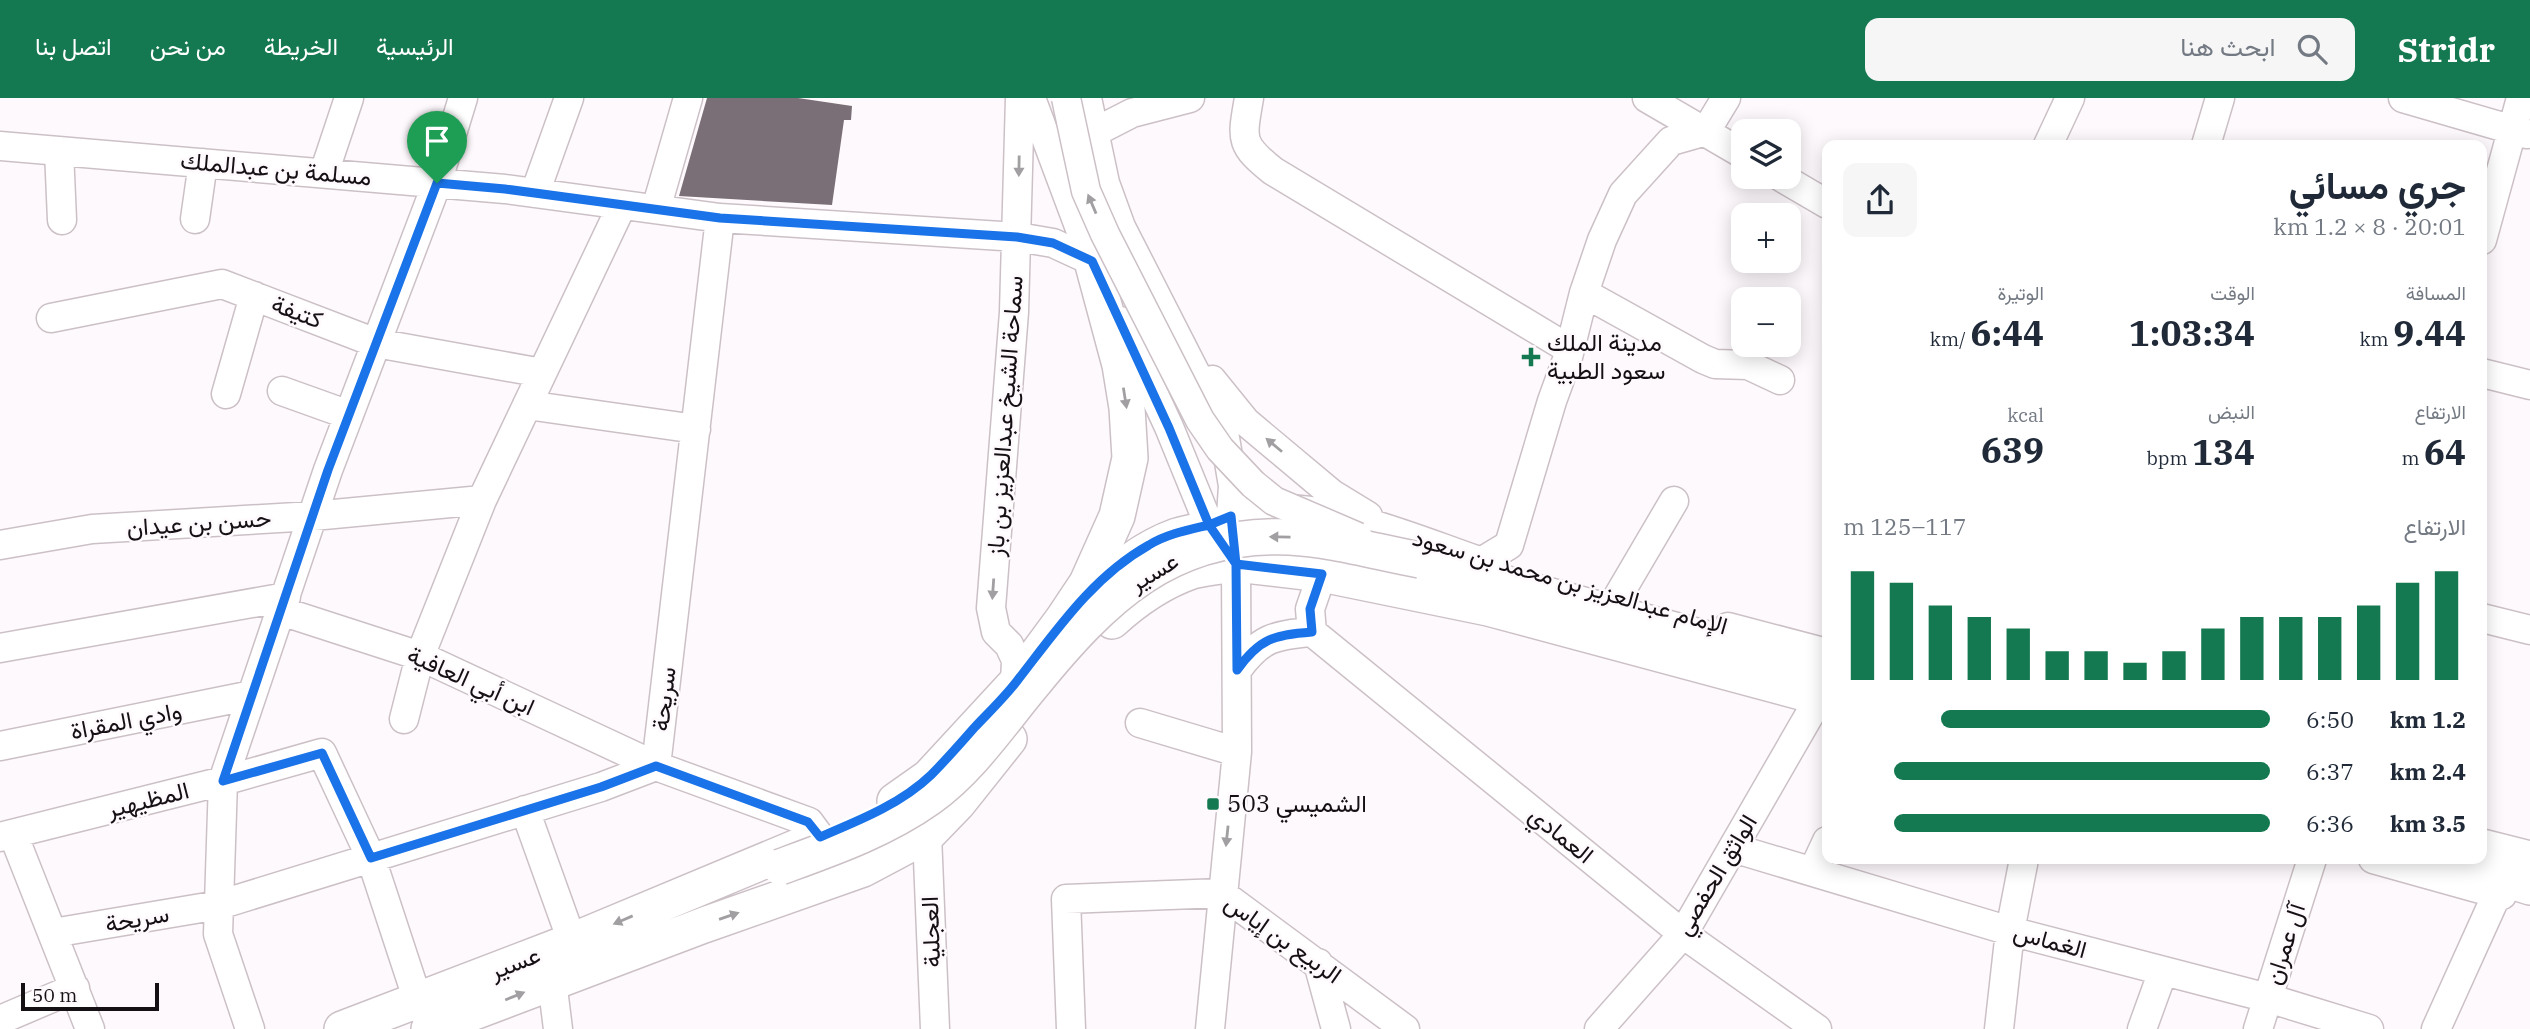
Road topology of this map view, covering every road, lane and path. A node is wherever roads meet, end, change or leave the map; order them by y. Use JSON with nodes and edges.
{"nodes":[{"id":1,"x":349,"y":98,"type":"edge"},
{"id":2,"x":463,"y":98,"type":"edge"},
{"id":3,"x":569,"y":98,"type":"edge"},
{"id":4,"x":688,"y":98,"type":"edge"},
{"id":5,"x":1020,"y":98,"type":"edge"},
{"id":6,"x":1031,"y":98,"type":"edge"},
{"id":7,"x":1066,"y":98,"type":"edge"},
{"id":8,"x":1087,"y":98,"type":"edge"},
{"id":9,"x":1190,"y":98,"type":"edge"},
{"id":10,"x":1249,"y":98,"type":"edge"},
{"id":11,"x":1647,"y":98,"type":"edge"},
{"id":12,"x":1726,"y":98,"type":"edge"},
{"id":13,"x":2070,"y":98,"type":"edge"},
{"id":14,"x":2220,"y":98,"type":"edge"},
{"id":15,"x":2521,"y":98,"type":"edge"},
{"id":16,"x":2417,"y":100,"type":"edge"},
{"id":17,"x":1706,"y":131,"type":"junction"},
{"id":18,"x":2521,"y":132,"type":"edge"},
{"id":19,"x":1093,"y":133,"type":"junction"},
{"id":20,"x":2050,"y":140,"type":"edge"},
{"id":21,"x":2207,"y":140,"type":"edge"},
{"id":22,"x":0,"y":146,"type":"edge"},
{"id":23,"x":1731,"y":147,"type":"edge"},
{"id":24,"x":60,"y":151,"type":"junction"},
{"id":25,"x":203,"y":163,"type":"junction"},
{"id":26,"x":324,"y":173,"type":"junction"},
{"id":27,"x":437,"y":183,"type":"junction"},
{"id":28,"x":1801,"y":189,"type":"edge"},
{"id":29,"x":535,"y":193,"type":"junction"},
{"id":30,"x":1822,"y":201,"type":"edge"},
{"id":31,"x":622,"y":205,"type":"junction"},
{"id":32,"x":656,"y":209,"type":"junction"},
{"id":33,"x":720,"y":218,"type":"junction"},
{"id":34,"x":195,"y":219,"type":"dead end"},
{"id":35,"x":62,"y":220,"type":"dead end"},
{"id":36,"x":2487,"y":226,"type":"edge"},
{"id":37,"x":1017,"y":237,"type":"junction"},
{"id":38,"x":1092,"y":261,"type":"junction"},
{"id":39,"x":1584,"y":292,"type":"junction"},
{"id":40,"x":254,"y":296,"type":"junction"},
{"id":41,"x":51,"y":318,"type":"dead end"},
{"id":42,"x":1178,"y":336,"type":"junction"},
{"id":43,"x":376,"y":343,"type":"junction"},
{"id":44,"x":1569,"y":349,"type":"junction"},
{"id":45,"x":542,"y":373,"type":"junction"},
{"id":46,"x":2487,"y":374,"type":"edge"},
{"id":47,"x":1780,"y":380,"type":"dead end"},
{"id":48,"x":2530,"y":385,"type":"edge"},
{"id":49,"x":282,"y":391,"type":"dead end"},
{"id":50,"x":226,"y":394,"type":"dead end"},
{"id":51,"x":527,"y":405,"type":"junction"},
{"id":52,"x":349,"y":415,"type":"junction"},
{"id":53,"x":695,"y":429,"type":"junction"},
{"id":54,"x":482,"y":500,"type":"junction"},
{"id":55,"x":1674,"y":501,"type":"dead end"},
{"id":56,"x":1312,"y":513,"type":"joint"},
{"id":57,"x":313,"y":516,"type":"junction"},
{"id":58,"x":1220,"y":520,"type":"junction"},
{"id":59,"x":1388,"y":529,"type":"junction"},
{"id":60,"x":0,"y":545,"type":"edge"},
{"id":61,"x":1420,"y":560,"type":"junction"},
{"id":62,"x":1481,"y":562,"type":"junction"},
{"id":63,"x":1236,"y":564,"type":"junction"},
{"id":64,"x":1322,"y":574,"type":"junction"},
{"id":65,"x":1617,"y":598,"type":"junction"},
{"id":66,"x":283,"y":604,"type":"junction"},
{"id":67,"x":2487,"y":619,"type":"edge"},
{"id":68,"x":1063,"y":620,"type":"junction"},
{"id":69,"x":2530,"y":630,"type":"edge"},
{"id":70,"x":1312,"y":632,"type":"junction"},
{"id":71,"x":0,"y":648,"type":"edge"},
{"id":72,"x":1822,"y":652,"type":"edge"},
{"id":73,"x":420,"y":656,"type":"junction"},
{"id":74,"x":1237,"y":670,"type":"junction"},
{"id":75,"x":1822,"y":671,"type":"edge"},
{"id":76,"x":1015,"y":684,"type":"junction"},
{"id":77,"x":252,"y":695,"type":"junction"},
{"id":78,"x":1822,"y":706,"type":"edge"},
{"id":79,"x":1822,"y":706,"type":"edge"},
{"id":80,"x":1822,"y":708,"type":"edge"},
{"id":81,"x":404,"y":719,"type":"dead end"},
{"id":82,"x":1140,"y":723,"type":"dead end"},
{"id":83,"x":0,"y":746,"type":"edge"},
{"id":84,"x":1237,"y":752,"type":"junction"},
{"id":85,"x":656,"y":766,"type":"junction"},
{"id":86,"x":223,"y":781,"type":"junction"},
{"id":87,"x":525,"y":810,"type":"junction"},
{"id":88,"x":927,"y":835,"type":"junction"},
{"id":89,"x":7,"y":836,"type":"edge"},
{"id":90,"x":2487,"y":836,"type":"edge"},
{"id":91,"x":820,"y":837,"type":"junction"},
{"id":92,"x":1733,"y":848,"type":"junction"},
{"id":93,"x":2487,"y":848,"type":"edge"},
{"id":94,"x":2530,"y":849,"type":"edge"},
{"id":95,"x":1822,"y":851,"type":"edge"},
{"id":96,"x":371,"y":858,"type":"junction"},
{"id":97,"x":2530,"y":859,"type":"edge"},
{"id":98,"x":2023,"y":864,"type":"edge"},
{"id":99,"x":2042,"y":864,"type":"edge"},
{"id":100,"x":2310,"y":864,"type":"edge"},
{"id":101,"x":2396,"y":864,"type":"edge"},
{"id":102,"x":2454,"y":864,"type":"edge"},
{"id":103,"x":1812,"y":872,"type":"junction"},
{"id":104,"x":2514,"y":890,"type":"edge"},
{"id":105,"x":1221,"y":893,"type":"junction"},
{"id":106,"x":686,"y":894,"type":"junction"},
{"id":107,"x":2018,"y":894,"type":"junction"},
{"id":108,"x":2530,"y":900,"type":"edge"},
{"id":109,"x":219,"y":905,"type":"junction"},
{"id":110,"x":2010,"y":931,"type":"junction"},
{"id":111,"x":52,"y":933,"type":"junction"},
{"id":112,"x":1683,"y":934,"type":"junction"},
{"id":113,"x":572,"y":941,"type":"junction"},
{"id":114,"x":1318,"y":963,"type":"junction"},
{"id":115,"x":2163,"y":971,"type":"junction"},
{"id":116,"x":552,"y":981,"type":"junction"},
{"id":117,"x":75,"y":988,"type":"junction"},
{"id":118,"x":2268,"y":998,"type":"junction"},
{"id":119,"x":0,"y":1020,"type":"edge"},
{"id":120,"x":444,"y":1021,"type":"edge"},
{"id":121,"x":90,"y":1029,"type":"edge"},
{"id":122,"x":250,"y":1029,"type":"edge"},
{"id":123,"x":342,"y":1029,"type":"edge"},
{"id":124,"x":558,"y":1029,"type":"edge"},
{"id":125,"x":935,"y":1029,"type":"edge"},
{"id":126,"x":1072,"y":1029,"type":"edge"},
{"id":127,"x":1210,"y":1029,"type":"edge"},
{"id":128,"x":1336,"y":1029,"type":"edge"},
{"id":129,"x":1405,"y":1029,"type":"edge"},
{"id":130,"x":1599,"y":1029,"type":"edge"},
{"id":131,"x":1817,"y":1029,"type":"edge"},
{"id":132,"x":1999,"y":1029,"type":"edge"},
{"id":133,"x":2142,"y":1029,"type":"edge"},
{"id":134,"x":2258,"y":1029,"type":"edge"},
{"id":135,"x":2370,"y":1029,"type":"edge"},
{"id":136,"x":2437,"y":1029,"type":"edge"}],
"edges":[{"from":1,"to":26,"type":"street"},
{"from":2,"to":27,"type":"street"},
{"from":3,"to":29,"type":"street"},
{"from":4,"to":32,"type":"street"},
{"from":5,"to":37,"type":"street","name":"سماحة الشيخ عبدالعزيز بن باز","one_way":true},
{"from":6,"to":38,"type":"street"},
{"from":61,"to":7,"type":"street","one_way":true,"bridge":true},
{"from":8,"to":19,"type":"street"},
{"from":9,"to":19,"type":"street"},
{"from":10,"to":44,"type":"street"},
{"from":11,"to":17,"type":"street"},
{"from":12,"to":17,"type":"street"},
{"from":13,"to":20,"type":"street"},
{"from":14,"to":21,"type":"street"},
{"from":15,"to":18,"type":"street"},
{"from":16,"to":18,"type":"street"},
{"from":17,"to":23,"type":"street"},
{"from":17,"to":39,"type":"street"},
{"from":18,"to":36,"type":"street"},
{"from":19,"to":42,"type":"street"},
{"from":22,"to":24,"type":"street","name":"مسلمة بن عبدالملك"},
{"from":24,"to":25,"type":"street","name":"مسلمة بن عبدالملك"},
{"from":24,"to":35,"type":"street"},
{"from":25,"to":26,"type":"street","name":"مسلمة بن عبدالملك"},
{"from":25,"to":34,"type":"street"},
{"from":26,"to":27,"type":"street","name":"مسلمة بن عبدالملك"},
{"from":27,"to":29,"type":"street","name":"مسلمة بن عبدالملك"},
{"from":27,"to":43,"type":"street"},
{"from":28,"to":30,"type":"street"},
{"from":29,"to":31,"type":"street","name":"مسلمة بن عبدالملك"},
{"from":31,"to":32,"type":"street","name":"مسلمة بن عبدالملك"},
{"from":31,"to":45,"type":"street"},
{"from":32,"to":33,"type":"street","name":"مسلمة بن عبدالملك"},
{"from":33,"to":37,"type":"street","name":"مسلمة بن عبدالملك"},
{"from":33,"to":53,"type":"street","name":"سريحة"},
{"from":37,"to":38,"type":"street","name":"مسلمة بن عبدالملك"},
{"from":37,"to":76,"type":"street","name":"سماحة الشيخ عبدالعزيز بن باز","one_way":true},
{"from":38,"to":58,"type":"street"},
{"from":38,"to":68,"type":"main road","one_way":true},
{"from":39,"to":44,"type":"street"},
{"from":39,"to":47,"type":"street"},
{"from":40,"to":41,"type":"street","name":"كتيفة"},
{"from":40,"to":43,"type":"street","name":"كتيفة"},
{"from":40,"to":50,"type":"street"},
{"from":42,"to":58,"type":"street"},
{"from":59,"to":42,"type":"street","one_way":true},
{"from":43,"to":45,"type":"street","name":"كتيفة"},
{"from":43,"to":52,"type":"street"},
{"from":44,"to":62,"type":"street"},
{"from":45,"to":51,"type":"street"},
{"from":46,"to":48,"type":"street"},
{"from":49,"to":52,"type":"street"},
{"from":51,"to":53,"type":"street"},
{"from":51,"to":54,"type":"street"},
{"from":52,"to":57,"type":"street"},
{"from":53,"to":85,"type":"street","name":"سريحة"},
{"from":54,"to":57,"type":"street","name":"حسن بن عيدان"},
{"from":54,"to":73,"type":"street"},
{"from":55,"to":65,"type":"street"},
{"from":56,"to":58,"type":"street","name":"عسير"},
{"from":56,"to":59,"type":"street","name":"الإمام عبدالعزيز بن محمد بن سعود"},
{"from":57,"to":60,"type":"street","name":"حسن بن عيدان"},
{"from":57,"to":66,"type":"street"},
{"from":58,"to":63,"type":"main road"},
{"from":58,"to":68,"type":"street","name":"عسير"},
{"from":59,"to":62,"type":"street","name":"الإمام عبدالعزيز بن محمد بن سعود"},
{"from":61,"to":75,"type":"main road","name":"الإمام عبدالعزيز بن محمد بن سعود"},
{"from":61,"to":106,"type":"main road","name":"عسير","one_way":true,"bridge":true},
{"from":62,"to":65,"type":"street","name":"الإمام عبدالعزيز بن محمد بن سعود"},
{"from":63,"to":64,"type":"main road"},
{"from":63,"to":74,"type":"street"},
{"from":63,"to":88,"type":"main road"},
{"from":64,"to":70,"type":"street"},
{"from":64,"to":78,"type":"main road","name":"الإمام عبدالعزيز بن محمد بن سعود"},
{"from":64,"to":79,"type":"street"},
{"from":65,"to":72,"type":"street","name":"الإمام عبدالعزيز بن محمد بن سعود"},
{"from":66,"to":71,"type":"street","name":"ابن أبي العافية"},
{"from":66,"to":73,"type":"street","name":"ابن أبي العافية"},
{"from":66,"to":77,"type":"street"},
{"from":67,"to":69,"type":"street"},
{"from":68,"to":76,"type":"main road"},
{"from":70,"to":74,"type":"street"},
{"from":70,"to":112,"type":"street","name":"العمادي"},
{"from":73,"to":81,"type":"street"},
{"from":73,"to":85,"type":"street","name":"ابن أبي العافية"},
{"from":74,"to":84,"type":"street"},
{"from":76,"to":91,"type":"main road"},
{"from":77,"to":83,"type":"street","name":"وادي المقراة"},
{"from":77,"to":86,"type":"street"},
{"from":80,"to":92,"type":"street","name":"الواثق الحفصي"},
{"from":82,"to":84,"type":"street"},
{"from":84,"to":105,"type":"street","one_way":true},
{"from":85,"to":87,"type":"street","name":"سريحة"},
{"from":85,"to":91,"type":"street","name":"ابن أبي العافية"},
{"from":86,"to":89,"type":"street","name":"المظيهير"},
{"from":86,"to":96,"type":"street","name":"المظيهير"},
{"from":86,"to":109,"type":"street"},
{"from":87,"to":96,"type":"street","name":"سريحة"},
{"from":87,"to":113,"type":"street"},
{"from":116,"to":88,"type":"main road","one_way":true},
{"from":88,"to":125,"type":"street","name":"العجلية"},
{"from":89,"to":111,"type":"street"},
{"from":90,"to":94,"type":"street"},
{"from":91,"to":106,"type":"main road"},
{"from":92,"to":103,"type":"street","name":"الغماس"},
{"from":92,"to":112,"type":"street","name":"الواثق الحفصي"},
{"from":93,"to":97,"type":"main road"},
{"from":95,"to":103,"type":"street"},
{"from":96,"to":109,"type":"street","name":"سريحة"},
{"from":96,"to":120,"type":"street","name":"المظيهير"},
{"from":98,"to":107,"type":"street"},
{"from":99,"to":107,"type":"street"},
{"from":100,"to":118,"type":"street","name":"آل عمران"},
{"from":101,"to":104,"type":"street"},
{"from":102,"to":104,"type":"main road"},
{"from":103,"to":110,"type":"street","name":"الغماس"},
{"from":104,"to":108,"type":"street"},
{"from":104,"to":136,"type":"street"},
{"from":105,"to":114,"type":"street","name":"الربيع بن إياس"},
{"from":105,"to":126,"type":"street","name":"الربيع بن إياس"},
{"from":105,"to":127,"type":"street"},
{"from":106,"to":113,"type":"main road","name":"عسير","one_way":true},
{"from":107,"to":110,"type":"street"},
{"from":109,"to":111,"type":"street","name":"سريحة"},
{"from":109,"to":122,"type":"street"},
{"from":110,"to":115,"type":"street","name":"الغماس"},
{"from":110,"to":132,"type":"street"},
{"from":111,"to":117,"type":"street"},
{"from":112,"to":130,"type":"street","name":"الواثق الحفصي"},
{"from":112,"to":131,"type":"street","name":"العمادي"},
{"from":113,"to":120,"type":"main road","name":"عسير"},
{"from":114,"to":128,"type":"street"},
{"from":114,"to":129,"type":"street","name":"الربيع بن إياس"},
{"from":115,"to":118,"type":"street","name":"الغماس"},
{"from":115,"to":133,"type":"street"},
{"from":120,"to":116,"type":"main road","one_way":true},
{"from":116,"to":124,"type":"street"},
{"from":117,"to":119,"type":"street"},
{"from":117,"to":121,"type":"street"},
{"from":118,"to":134,"type":"street","name":"آل عمران"},
{"from":118,"to":135,"type":"street","name":"الغماس"},
{"from":120,"to":123,"type":"main road","name":"عسير"}]}
